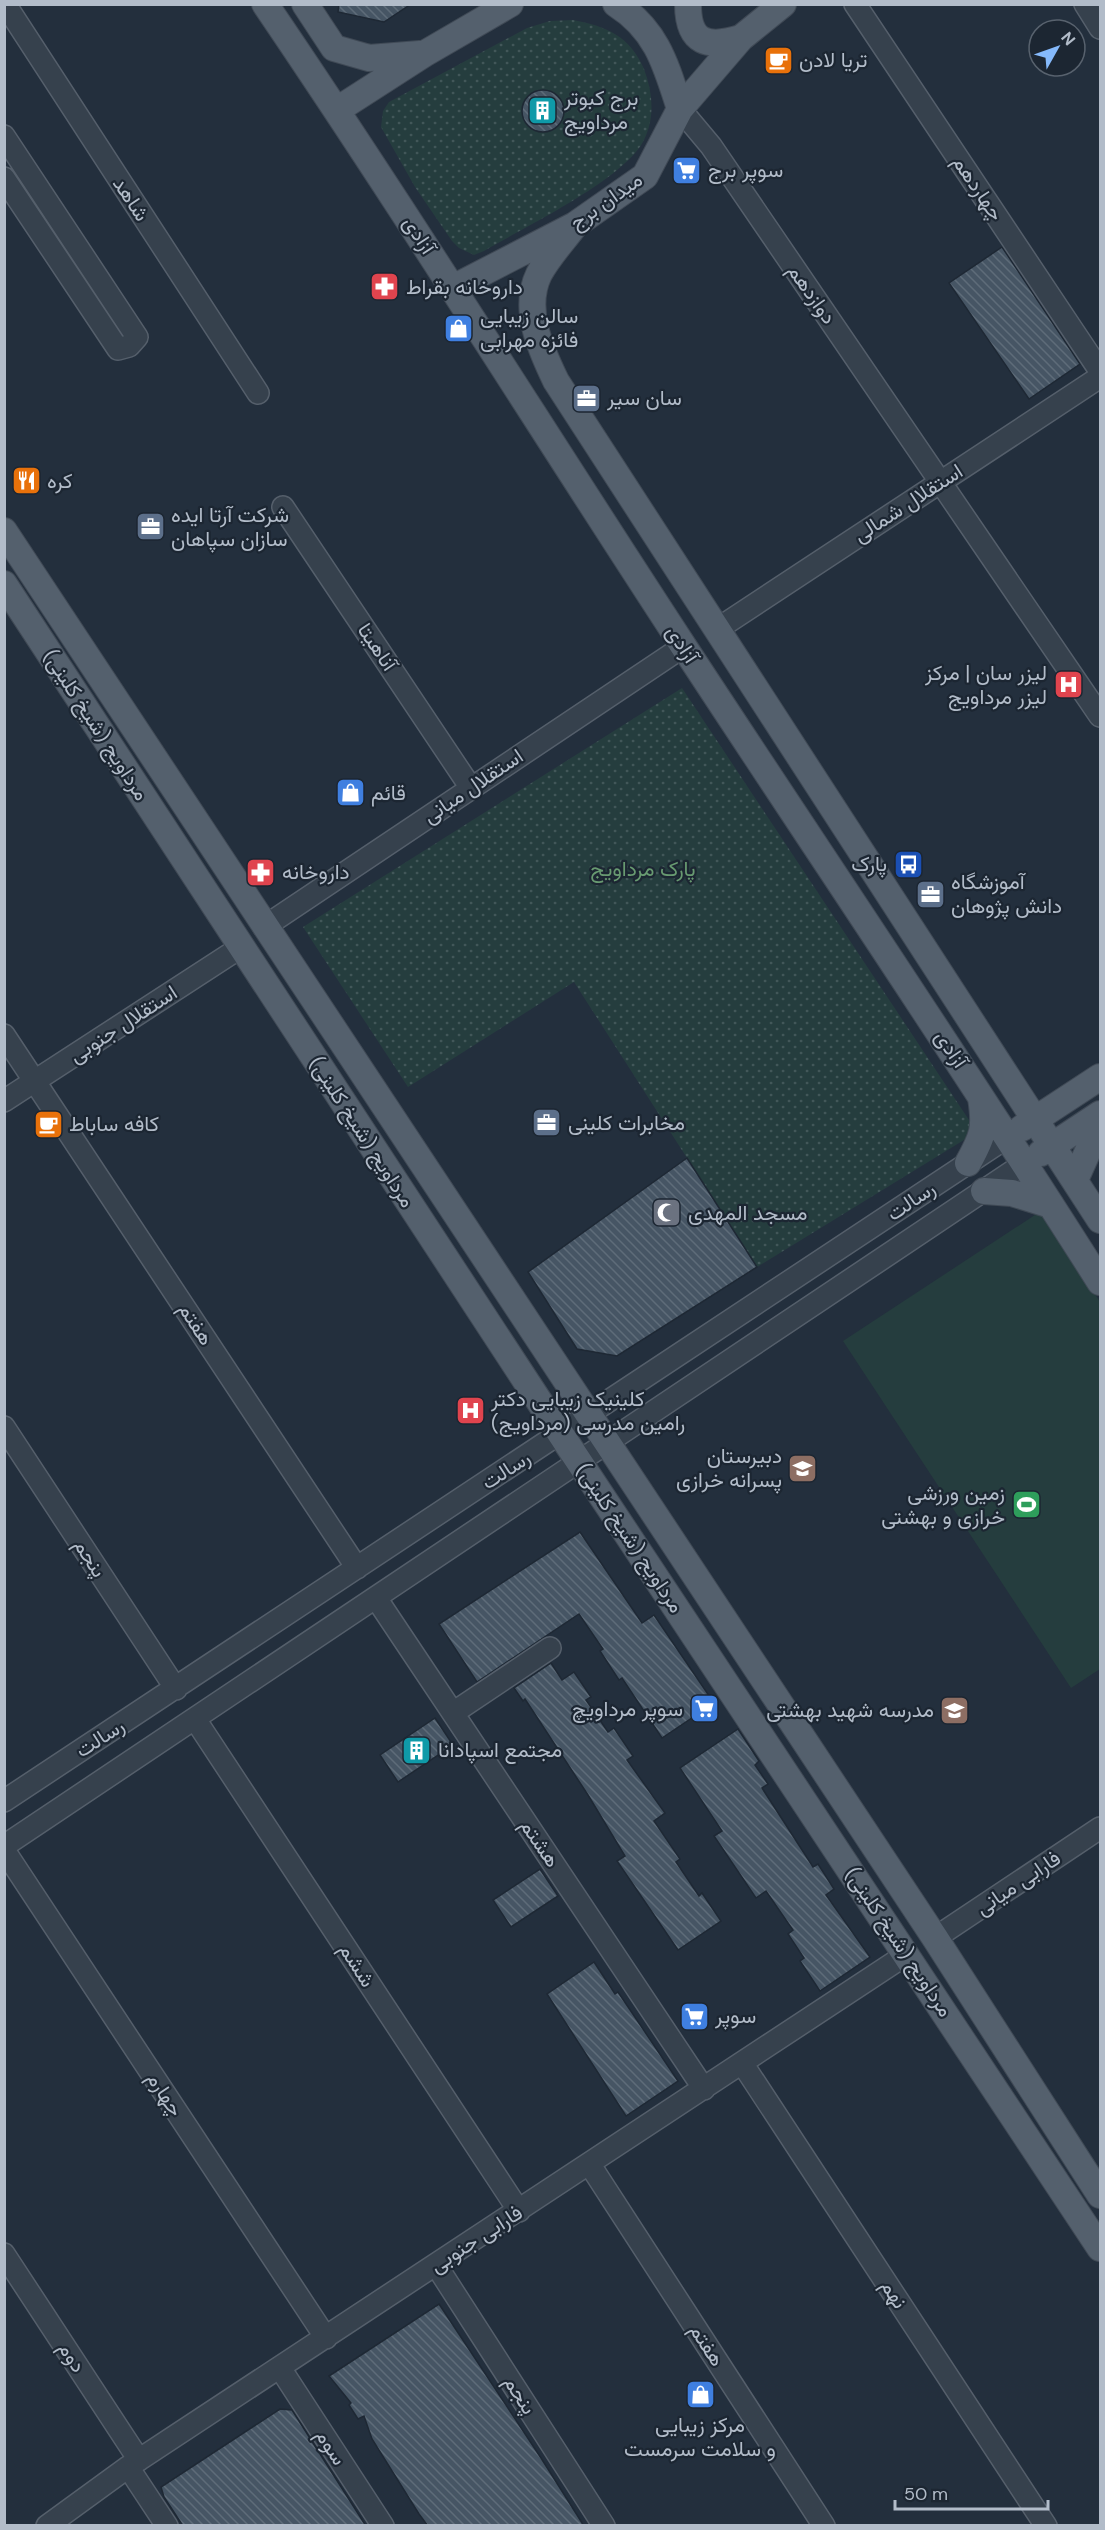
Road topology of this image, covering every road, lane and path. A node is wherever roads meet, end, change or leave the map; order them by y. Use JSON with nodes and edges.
{"nodes":[{"id":1,"x":5,"y":4,"type":"edge"},
{"id":2,"x":265,"y":4,"type":"edge"},
{"id":3,"x":305,"y":4,"type":"edge"},
{"id":4,"x":510,"y":4,"type":"edge"},
{"id":5,"x":616,"y":4,"type":"edge"},
{"id":6,"x":688,"y":4,"type":"edge"},
{"id":7,"x":783,"y":4,"type":"edge"},
{"id":8,"x":855,"y":4,"type":"edge"},
{"id":9,"x":1085,"y":4,"type":"edge"},
{"id":10,"x":1101,"y":28,"type":"edge"},
{"id":11,"x":741,"y":38,"type":"junction"},
{"id":12,"x":423,"y":54,"type":"junction"},
{"id":13,"x":680,"y":109,"type":"junction"},
{"id":14,"x":337,"y":110,"type":"junction"},
{"id":15,"x":4,"y":136,"type":"edge"},
{"id":16,"x":4,"y":178,"type":"edge"},
{"id":17,"x":574,"y":225,"type":"junction"},
{"id":18,"x":453,"y":288,"type":"junction"},
{"id":19,"x":1101,"y":371,"type":"edge"},
{"id":20,"x":1101,"y":377,"type":"edge"},
{"id":21,"x":258,"y":393,"type":"dead end"},
{"id":22,"x":942,"y":480,"type":"junction"},
{"id":23,"x":283,"y":507,"type":"dead end"},
{"id":24,"x":4,"y":531,"type":"edge"},
{"id":25,"x":4,"y":584,"type":"edge"},
{"id":26,"x":716,"y":630,"type":"junction"},
{"id":27,"x":684,"y":646,"type":"junction"},
{"id":28,"x":1101,"y":716,"type":"edge"},
{"id":29,"x":471,"y":788,"type":"junction"},
{"id":30,"x":264,"y":927,"type":"junction"},
{"id":31,"x":241,"y":948,"type":"junction"},
{"id":32,"x":4,"y":1035,"type":"edge"},
{"id":33,"x":1004,"y":1068,"type":"junction"},
{"id":34,"x":1101,"y":1077,"type":"edge"},
{"id":35,"x":35,"y":1081,"type":"junction"},
{"id":36,"x":980,"y":1092,"type":"junction"},
{"id":37,"x":1073,"y":1095,"type":"junction"},
{"id":38,"x":4,"y":1101,"type":"edge"},
{"id":39,"x":1101,"y":1114,"type":"edge"},
{"id":40,"x":1036,"y":1118,"type":"junction"},
{"id":41,"x":1101,"y":1125,"type":"edge"},
{"id":42,"x":1009,"y":1136,"type":"junction"},
{"id":43,"x":1053,"y":1144,"type":"junction"},
{"id":44,"x":968,"y":1163,"type":"junction"},
{"id":45,"x":1025,"y":1163,"type":"junction"},
{"id":46,"x":1076,"y":1180,"type":"junction"},
{"id":47,"x":984,"y":1191,"type":"junction"},
{"id":48,"x":1052,"y":1205,"type":"junction"},
{"id":49,"x":1101,"y":1220,"type":"edge"},
{"id":50,"x":1101,"y":1282,"type":"edge"},
{"id":51,"x":588,"y":1416,"type":"junction"},
{"id":52,"x":4,"y":1427,"type":"edge"},
{"id":53,"x":561,"y":1435,"type":"junction"},
{"id":54,"x":607,"y":1444,"type":"junction"},
{"id":55,"x":580,"y":1463,"type":"junction"},
{"id":56,"x":357,"y":1568,"type":"junction"},
{"id":57,"x":376,"y":1598,"type":"junction"},
{"id":58,"x":550,"y":1648,"type":"dead end"},
{"id":59,"x":176,"y":1689,"type":"junction"},
{"id":60,"x":453,"y":1713,"type":"junction"},
{"id":61,"x":195,"y":1719,"type":"junction"},
{"id":62,"x":4,"y":1801,"type":"edge"},
{"id":63,"x":1099,"y":1831,"type":"edge"},
{"id":64,"x":4,"y":1848,"type":"edge"},
{"id":65,"x":935,"y":1938,"type":"junction"},
{"id":66,"x":907,"y":1954,"type":"junction"},
{"id":67,"x":742,"y":2063,"type":"junction"},
{"id":68,"x":704,"y":2089,"type":"junction"},
{"id":69,"x":590,"y":2164,"type":"junction"},
{"id":70,"x":1101,"y":2195,"type":"edge"},
{"id":71,"x":519,"y":2211,"type":"junction"},
{"id":72,"x":1101,"y":2248,"type":"edge"},
{"id":73,"x":4,"y":2254,"type":"edge"},
{"id":74,"x":436,"y":2265,"type":"junction"},
{"id":75,"x":326,"y":2337,"type":"junction"},
{"id":76,"x":280,"y":2368,"type":"junction"},
{"id":77,"x":134,"y":2464,"type":"junction"},
{"id":78,"x":47,"y":2526,"type":"edge"},
{"id":79,"x":167,"y":2526,"type":"edge"},
{"id":80,"x":383,"y":2526,"type":"edge"},
{"id":81,"x":604,"y":2526,"type":"edge"},
{"id":82,"x":824,"y":2526,"type":"edge"},
{"id":83,"x":1046,"y":2526,"type":"edge"}],
"edges":[{"from":1,"to":21,"type":"street","name":"شاهد"},
{"from":2,"to":14,"type":"main road","name":"آزادی"},
{"from":3,"to":12,"type":"main road"},
{"from":4,"to":12,"type":"main road"},
{"from":5,"to":13,"type":"main road"},
{"from":6,"to":11,"type":"main road"},
{"from":7,"to":11,"type":"main road","name":"میدان برج"},
{"from":8,"to":19,"type":"street","name":"چهاردهم"},
{"from":9,"to":10,"type":"street"},
{"from":11,"to":13,"type":"main road","name":"میدان برج"},
{"from":12,"to":14,"type":"main road"},
{"from":13,"to":17,"type":"main road","name":"میدان برج"},
{"from":13,"to":22,"type":"street","name":"دوازدهم"},
{"from":14,"to":18,"type":"main road","name":"آزادی"},
{"from":15,"to":16,"type":"street"},
{"from":17,"to":18,"type":"main road","name":"میدان برج"},
{"from":17,"to":26,"type":"main road","name":"آزادی"},
{"from":18,"to":27,"type":"main road","name":"آزادی"},
{"from":20,"to":22,"type":"street","name":"استقلال شمالی"},
{"from":22,"to":26,"type":"street","name":"استقلال شمالی"},
{"from":22,"to":28,"type":"street","name":"دوازدهم"},
{"from":23,"to":29,"type":"street","name":"آناهیتا"},
{"from":24,"to":30,"type":"main road","name":"مرداویج (شیخ کلینی)"},
{"from":25,"to":31,"type":"main road","name":"مرداویج (شیخ کلینی)"},
{"from":26,"to":33,"type":"main road","name":"آزادی"},
{"from":27,"to":29,"type":"street","name":"استقلال میانی"},
{"from":27,"to":36,"type":"main road","name":"آزادی"},
{"from":29,"to":30,"type":"street","name":"استقلال میانی"},
{"from":30,"to":51,"type":"main road","name":"مرداویج (شیخ کلینی)"},
{"from":31,"to":35,"type":"street","name":"استقلال جنوبی"},
{"from":31,"to":53,"type":"main road","name":"مرداویج (شیخ کلینی)"},
{"from":32,"to":35,"type":"street"},
{"from":33,"to":37,"type":"main road"},
{"from":33,"to":40,"type":"main road","name":"آزادی"},
{"from":34,"to":37,"type":"main road","name":"رسالت"},
{"from":35,"to":38,"type":"street","name":"استقلال جنوبی"},
{"from":35,"to":56,"type":"street","name":"هفتم"},
{"from":36,"to":42,"type":"main road","name":"آزادی"},
{"from":36,"to":44,"type":"main road"},
{"from":37,"to":40,"type":"main road","name":"رسالت"},
{"from":39,"to":43,"type":"main road"},
{"from":40,"to":42,"type":"main road","name":"رسالت"},
{"from":40,"to":43,"type":"main road","name":"آزادی"},
{"from":41,"to":46,"type":"main road"},
{"from":42,"to":44,"type":"street","name":"رسالت"},
{"from":42,"to":45,"type":"main road","name":"آزادی"},
{"from":43,"to":45,"type":"main road"},
{"from":43,"to":46,"type":"main road","name":"آزادی"},
{"from":44,"to":51,"type":"street","name":"رسالت"},
{"from":45,"to":47,"type":"street","name":"رسالت"},
{"from":45,"to":48,"type":"main road","name":"آزادی"},
{"from":46,"to":49,"type":"main road","name":"آزادی"},
{"from":47,"to":48,"type":"main road"},
{"from":47,"to":54,"type":"street","name":"رسالت"},
{"from":48,"to":50,"type":"main road","name":"آزادی"},
{"from":51,"to":53,"type":"street","name":"رسالت"},
{"from":51,"to":54,"type":"main road","name":"مرداویج (شیخ کلینی)"},
{"from":52,"to":59,"type":"street","name":"پنجم"},
{"from":53,"to":55,"type":"main road","name":"مرداویج (شیخ کلینی)"},
{"from":53,"to":56,"type":"street","name":"رسالت"},
{"from":54,"to":55,"type":"street","name":"رسالت"},
{"from":54,"to":65,"type":"main road","name":"مرداویج (شیخ کلینی)"},
{"from":55,"to":57,"type":"street","name":"رسالت"},
{"from":55,"to":66,"type":"main road","name":"مرداویج (شیخ کلینی)"},
{"from":56,"to":59,"type":"street","name":"رسالت"},
{"from":57,"to":60,"type":"street","name":"هشتم"},
{"from":57,"to":61,"type":"street","name":"رسالت"},
{"from":58,"to":60,"type":"street"},
{"from":59,"to":62,"type":"street","name":"رسالت"},
{"from":60,"to":68,"type":"street","name":"هشتم"},
{"from":61,"to":64,"type":"street","name":"رسالت"},
{"from":61,"to":71,"type":"street","name":"ششم"},
{"from":63,"to":65,"type":"street","name":"فارابی میانی"},
{"from":64,"to":75,"type":"street","name":"چهارم"},
{"from":65,"to":70,"type":"main road","name":"مرداویج (شیخ کلینی)"},
{"from":66,"to":67,"type":"street","name":"فارابی جنوبی"},
{"from":66,"to":72,"type":"main road","name":"مرداویج (شیخ کلینی)"},
{"from":67,"to":68,"type":"street","name":"فارابی جنوبی"},
{"from":67,"to":83,"type":"street","name":"نهم"},
{"from":68,"to":69,"type":"street","name":"فارابی جنوبی"},
{"from":69,"to":71,"type":"street","name":"فارابی جنوبی"},
{"from":69,"to":82,"type":"street","name":"هفتم"},
{"from":71,"to":74,"type":"street","name":"فارابی جنوبی"},
{"from":73,"to":77,"type":"street","name":"دوم"},
{"from":74,"to":75,"type":"street","name":"فارابی جنوبی"},
{"from":74,"to":81,"type":"street","name":"پنجم"},
{"from":75,"to":76,"type":"street","name":"فارابی جنوبی"},
{"from":76,"to":77,"type":"street","name":"فارابی جنوبی"},
{"from":76,"to":80,"type":"street","name":"سوم"},
{"from":77,"to":78,"type":"street","name":"فارابی جنوبی"},
{"from":77,"to":79,"type":"street","name":"دوم"}]}
